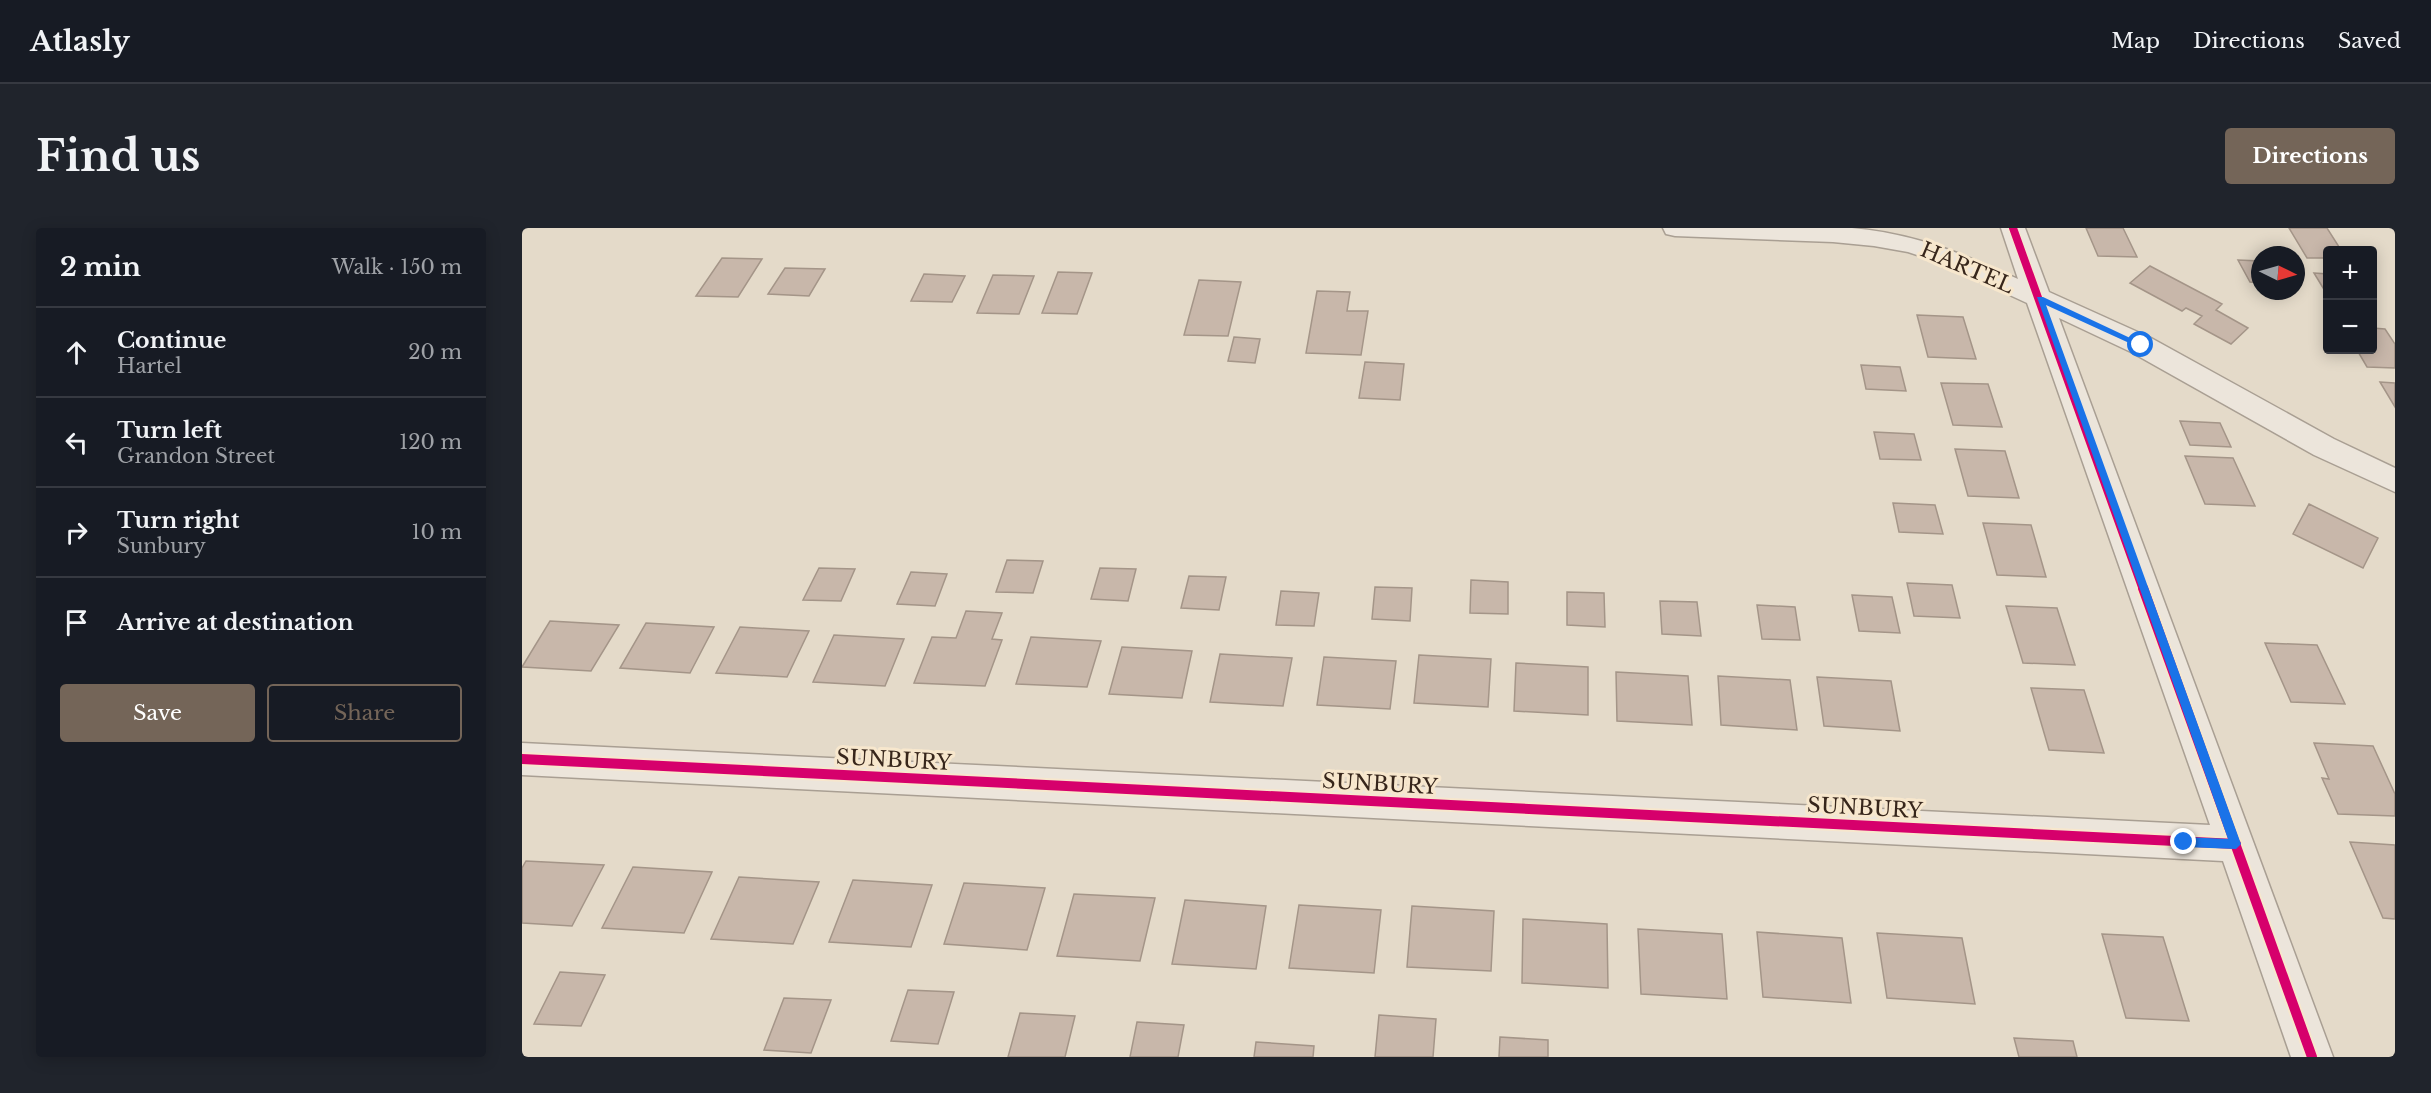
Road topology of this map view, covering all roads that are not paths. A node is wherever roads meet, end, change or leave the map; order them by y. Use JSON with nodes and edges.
{"nodes":[{"id":1,"x":1675,"y":228,"type":"edge"},
{"id":2,"x":2013,"y":228,"type":"edge"},
{"id":3,"x":2040,"y":299,"type":"junction"},
{"id":4,"x":2395,"y":481,"type":"edge"},
{"id":5,"x":522,"y":759,"type":"edge"},
{"id":6,"x":2236,"y":844,"type":"junction"},
{"id":7,"x":2312,"y":1057,"type":"edge"}],
"edges":[{"from":1,"to":3,"type":"street","name":"HARTEL"},
{"from":2,"to":3,"type":"street"},
{"from":3,"to":4,"type":"street","name":"HARTEL"},
{"from":3,"to":6,"type":"street"},
{"from":5,"to":6,"type":"street","name":"SUNBURY"},
{"from":6,"to":7,"type":"street"}]}
